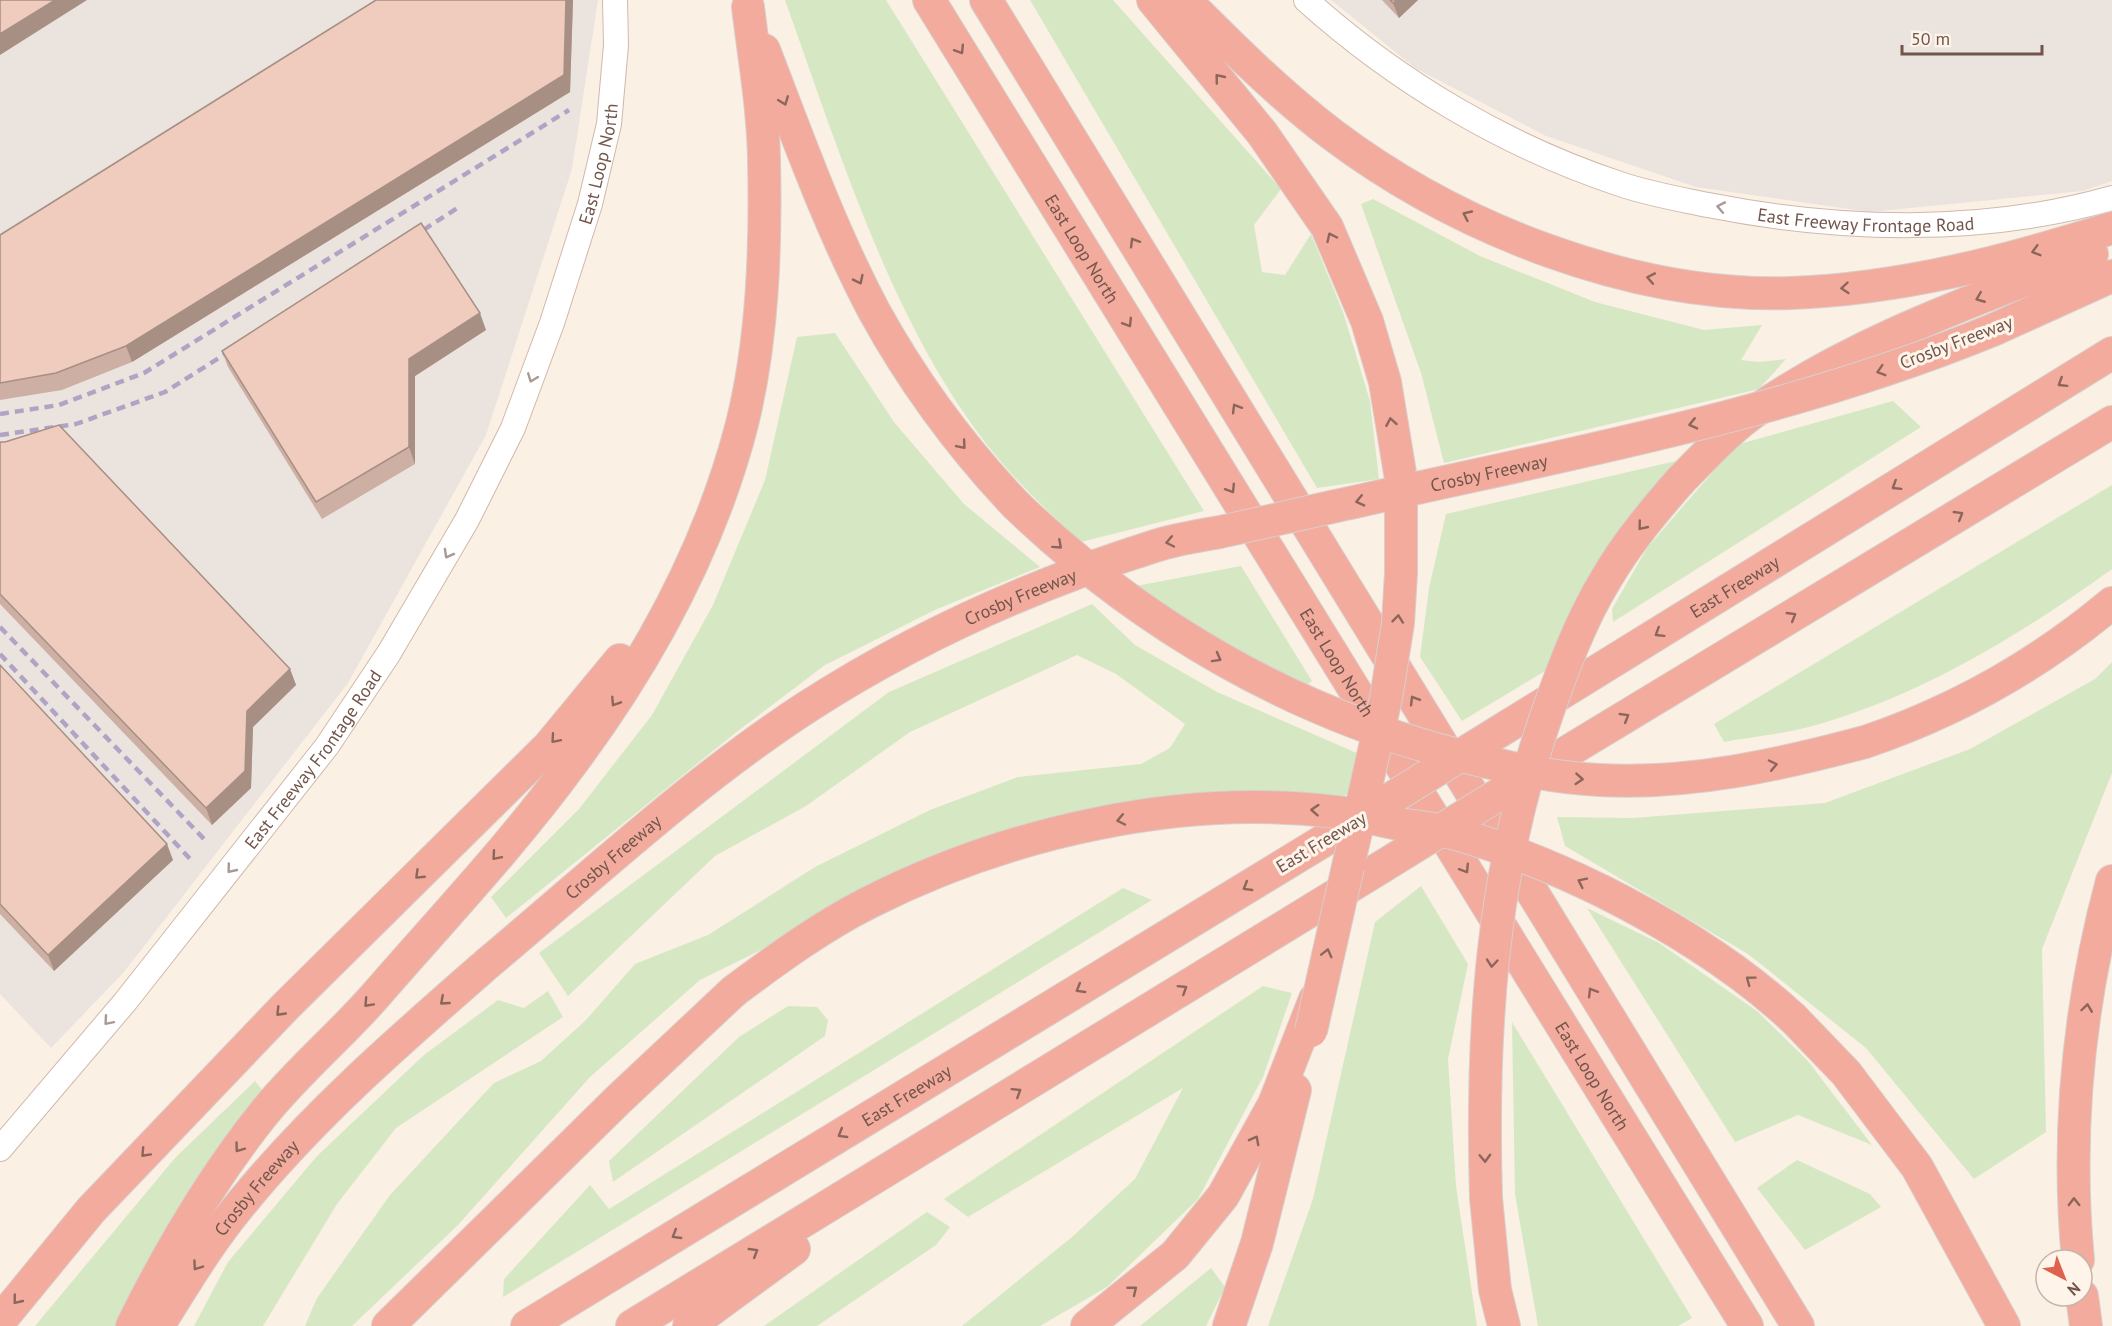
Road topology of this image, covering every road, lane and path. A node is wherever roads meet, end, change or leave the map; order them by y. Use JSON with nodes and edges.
{"nodes":[{"id":1,"x":615,"y":0,"type":"edge"},
{"id":2,"x":929,"y":0,"type":"edge"},
{"id":3,"x":986,"y":0,"type":"edge"},
{"id":4,"x":1153,"y":0,"type":"edge"},
{"id":5,"x":1185,"y":0,"type":"edge"},
{"id":6,"x":1306,"y":0,"type":"edge"},
{"id":7,"x":746,"y":3,"type":"edge"},
{"id":8,"x":2112,"y":198,"type":"edge"},
{"id":9,"x":2112,"y":228,"type":"edge"},
{"id":10,"x":2112,"y":245,"type":"edge"},
{"id":11,"x":2112,"y":276,"type":"edge"},
{"id":12,"x":552,"y":323,"type":"joint"},
{"id":13,"x":2112,"y":353,"type":"edge"},
{"id":14,"x":2112,"y":422,"type":"edge"},
{"id":15,"x":724,"y":480,"type":"junction"},
{"id":16,"x":2112,"y":603,"type":"edge"},
{"id":17,"x":2112,"y":881,"type":"edge"},
{"id":18,"x":1306,"y":1029,"type":"junction"},
{"id":19,"x":967,"y":1122,"type":"junction"},
{"id":20,"x":0,"y":1149,"type":"edge"},
{"id":21,"x":2077,"y":1248,"type":"edge"},
{"id":22,"x":2084,"y":1308,"type":"edge"},
{"id":23,"x":0,"y":1322,"type":"edge"},
{"id":24,"x":132,"y":1326,"type":"edge"},
{"id":25,"x":158,"y":1326,"type":"edge"},
{"id":26,"x":388,"y":1326,"type":"edge"},
{"id":27,"x":527,"y":1326,"type":"edge"},
{"id":28,"x":632,"y":1326,"type":"edge"},
{"id":29,"x":689,"y":1326,"type":"edge"},
{"id":30,"x":1087,"y":1326,"type":"edge"},
{"id":31,"x":1229,"y":1326,"type":"edge"},
{"id":32,"x":1504,"y":1326,"type":"edge"},
{"id":33,"x":1747,"y":1326,"type":"edge"},
{"id":34,"x":1798,"y":1326,"type":"edge"},
{"id":35,"x":2004,"y":1326,"type":"edge"},
{"id":36,"x":2086,"y":1326,"type":"edge"}],
"edges":[{"from":1,"to":12,"type":"main road","name":"East Loop North"},
{"from":2,"to":33,"type":"highway","name":"East Loop North","one_way":true},
{"from":34,"to":3,"type":"highway","one_way":true},
{"from":18,"to":4,"type":"highway","one_way":true,"bridge":true},
{"from":9,"to":5,"type":"highway","one_way":true},
{"from":8,"to":6,"type":"main road","name":"East Freeway Frontage Road","one_way":true},
{"from":7,"to":15,"type":"highway"},
{"from":7,"to":16,"type":"highway","one_way":true,"bridge":true},
{"from":10,"to":32,"type":"highway","one_way":true,"bridge":true},
{"from":11,"to":25,"type":"highway","name":"Crosby Freeway","one_way":true,"bridge":true},
{"from":12,"to":20,"type":"main road","name":"East Freeway Frontage Road","one_way":true},
{"from":13,"to":27,"type":"highway","name":"East Freeway","one_way":true,"bridge":true},
{"from":19,"to":14,"type":"highway","one_way":true,"bridge":true},
{"from":15,"to":23,"type":"highway","one_way":true},
{"from":15,"to":24,"type":"highway","one_way":true},
{"from":21,"to":17,"type":"highway","one_way":true},
{"from":30,"to":18,"type":"highway","one_way":true},
{"from":18,"to":31,"type":"highway"},
{"from":28,"to":19,"type":"highway","one_way":true},
{"from":19,"to":29,"type":"highway"},
{"from":22,"to":36,"type":"highway"},
{"from":35,"to":26,"type":"highway","one_way":true,"bridge":true}]}
